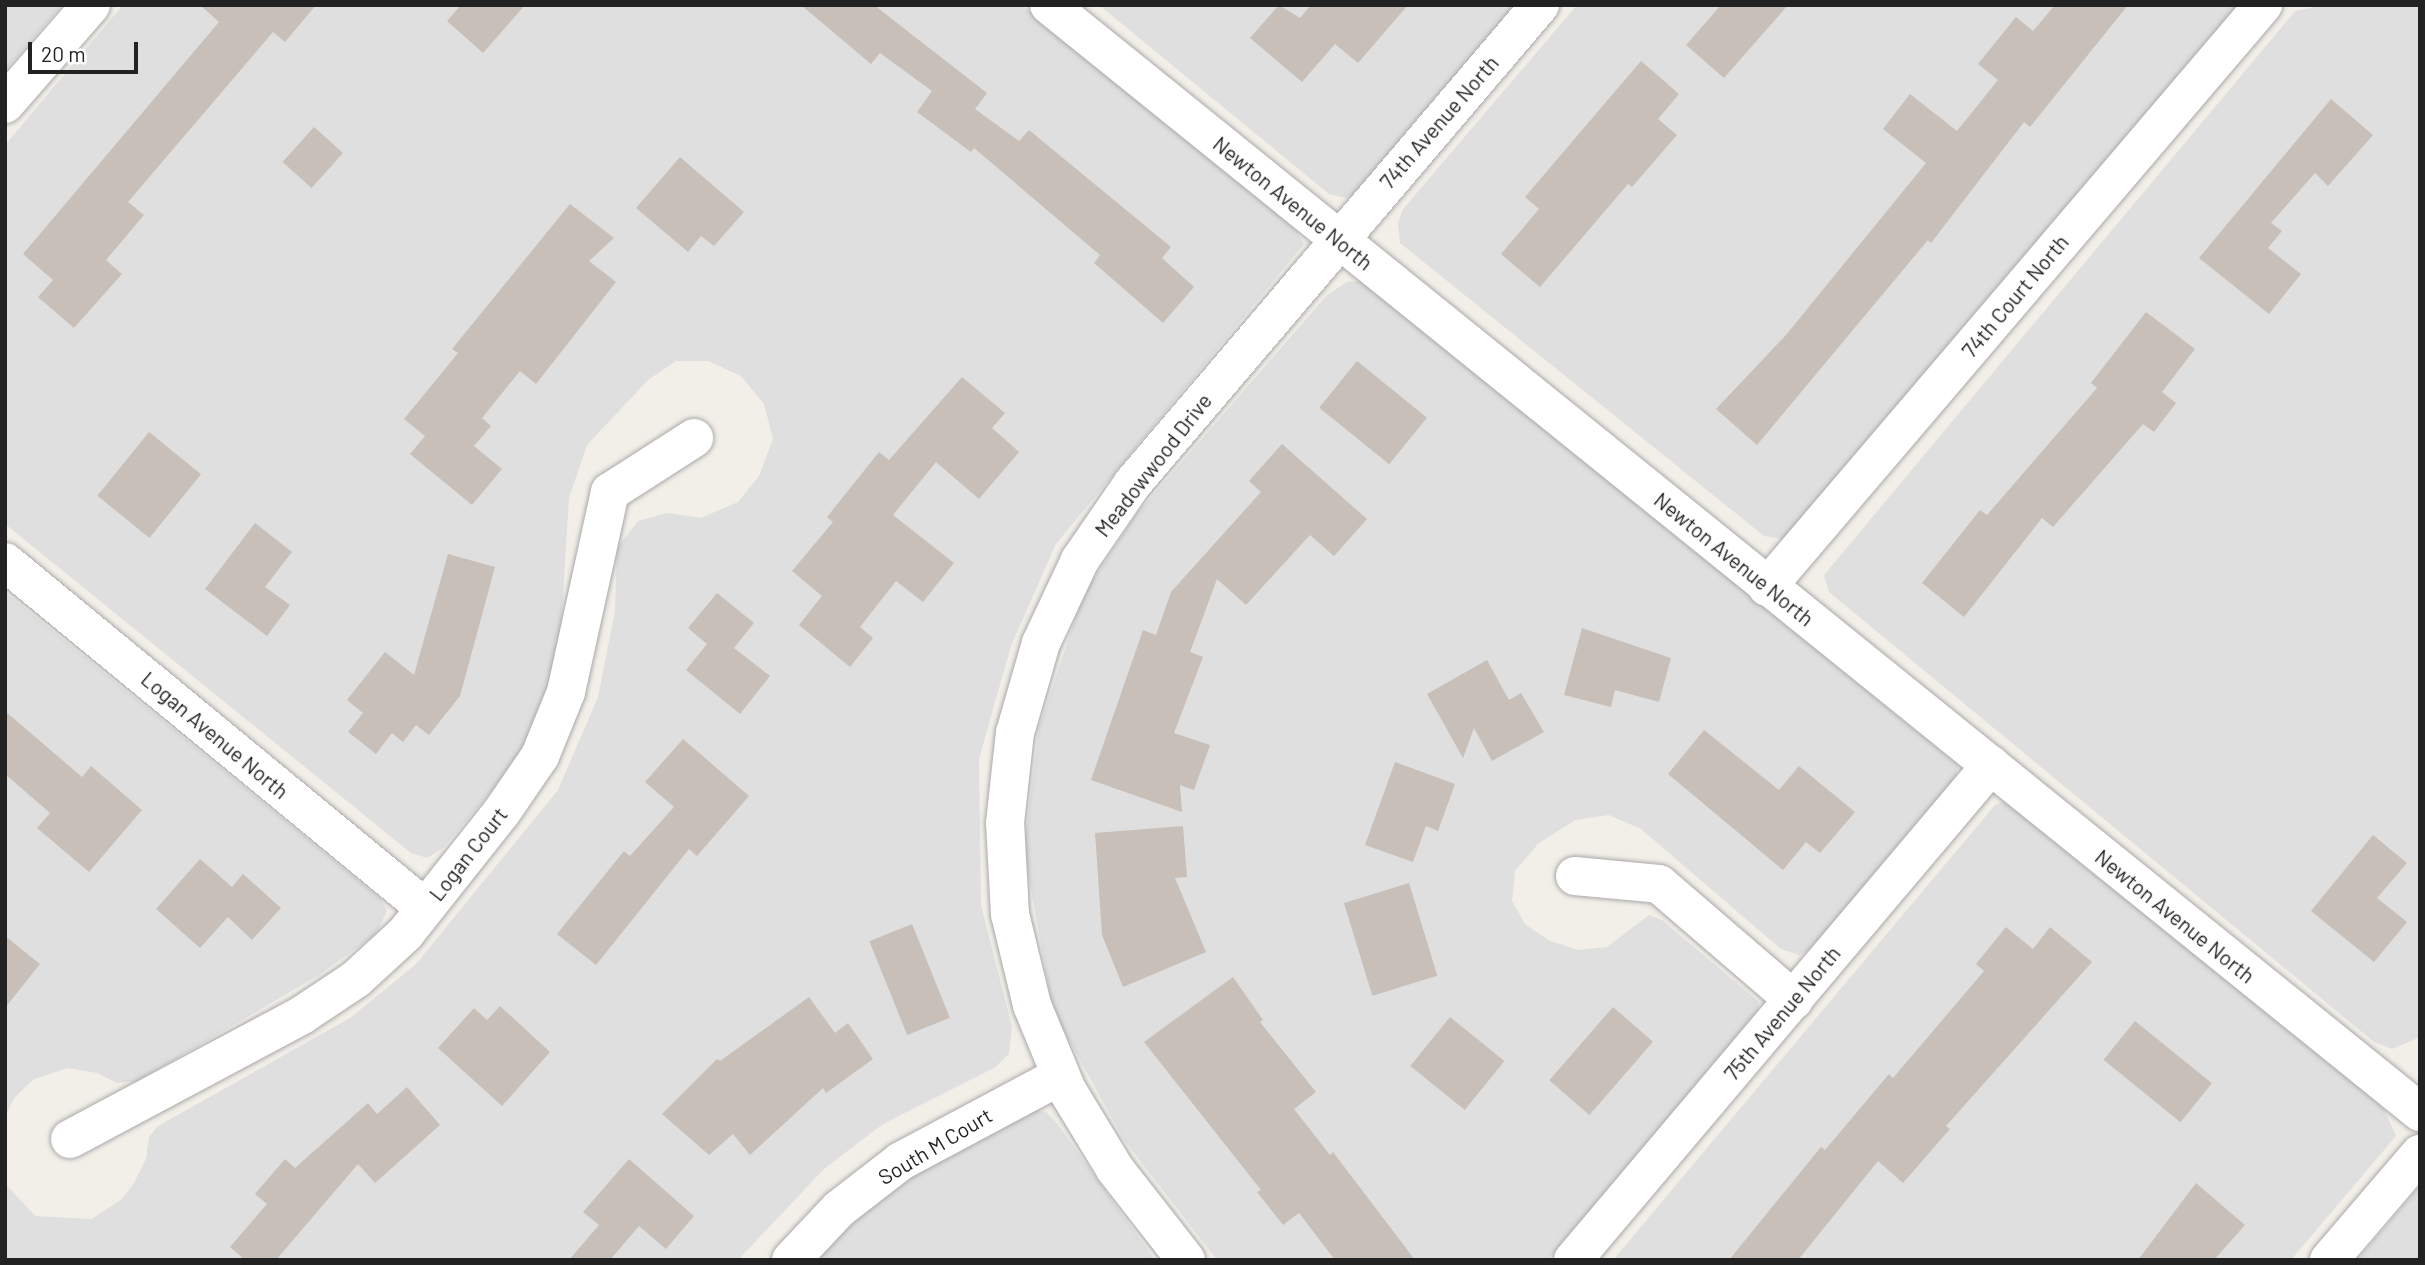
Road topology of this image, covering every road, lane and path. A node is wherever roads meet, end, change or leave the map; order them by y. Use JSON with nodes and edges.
{"nodes":[{"id":1,"x":91,"y":5,"type":"edge"},
{"id":2,"x":1049,"y":5,"type":"edge"},
{"id":3,"x":1540,"y":5,"type":"edge"},
{"id":4,"x":2263,"y":5,"type":"edge"},
{"id":5,"x":5,"y":104,"type":"edge"},
{"id":6,"x":1338,"y":239,"type":"junction"},
{"id":7,"x":694,"y":438,"type":"dead end"},
{"id":8,"x":5,"y":562,"type":"edge"},
{"id":9,"x":1767,"y":587,"type":"junction"},
{"id":10,"x":1991,"y":765,"type":"junction"},
{"id":11,"x":1575,"y":876,"type":"dead end"},
{"id":12,"x":425,"y":908,"type":"junction"},
{"id":13,"x":1794,"y":1000,"type":"junction"},
{"id":14,"x":1060,"y":1076,"type":"junction"},
{"id":15,"x":2413,"y":1095,"type":"edge"},
{"id":16,"x":70,"y":1139,"type":"dead end"},
{"id":17,"x":2420,"y":1154,"type":"edge"},
{"id":18,"x":791,"y":1260,"type":"edge"},
{"id":19,"x":1186,"y":1260,"type":"edge"},
{"id":20,"x":1573,"y":1260,"type":"edge"},
{"id":21,"x":2329,"y":1260,"type":"edge"}],
"edges":[{"from":1,"to":5,"type":"street"},
{"from":2,"to":6,"type":"street","name":"Newton Avenue North"},
{"from":3,"to":6,"type":"street","name":"74th Avenue North"},
{"from":4,"to":9,"type":"street","name":"74th Court North"},
{"from":6,"to":9,"type":"street","name":"Newton Avenue North"},
{"from":6,"to":14,"type":"street","name":"Meadowwood Drive"},
{"from":7,"to":12,"type":"street","name":"Logan Court"},
{"from":8,"to":12,"type":"street","name":"Logan Avenue North"},
{"from":9,"to":10,"type":"street","name":"Newton Avenue North"},
{"from":10,"to":13,"type":"street","name":"75th Avenue North"},
{"from":10,"to":15,"type":"street","name":"Newton Avenue North"},
{"from":11,"to":13,"type":"street"},
{"from":12,"to":16,"type":"street","name":"Logan Court"},
{"from":13,"to":20,"type":"street","name":"75th Avenue North"},
{"from":14,"to":18,"type":"street","name":"South M Court"},
{"from":14,"to":19,"type":"street","name":"Meadowwood Drive"},
{"from":17,"to":21,"type":"street"}]}
